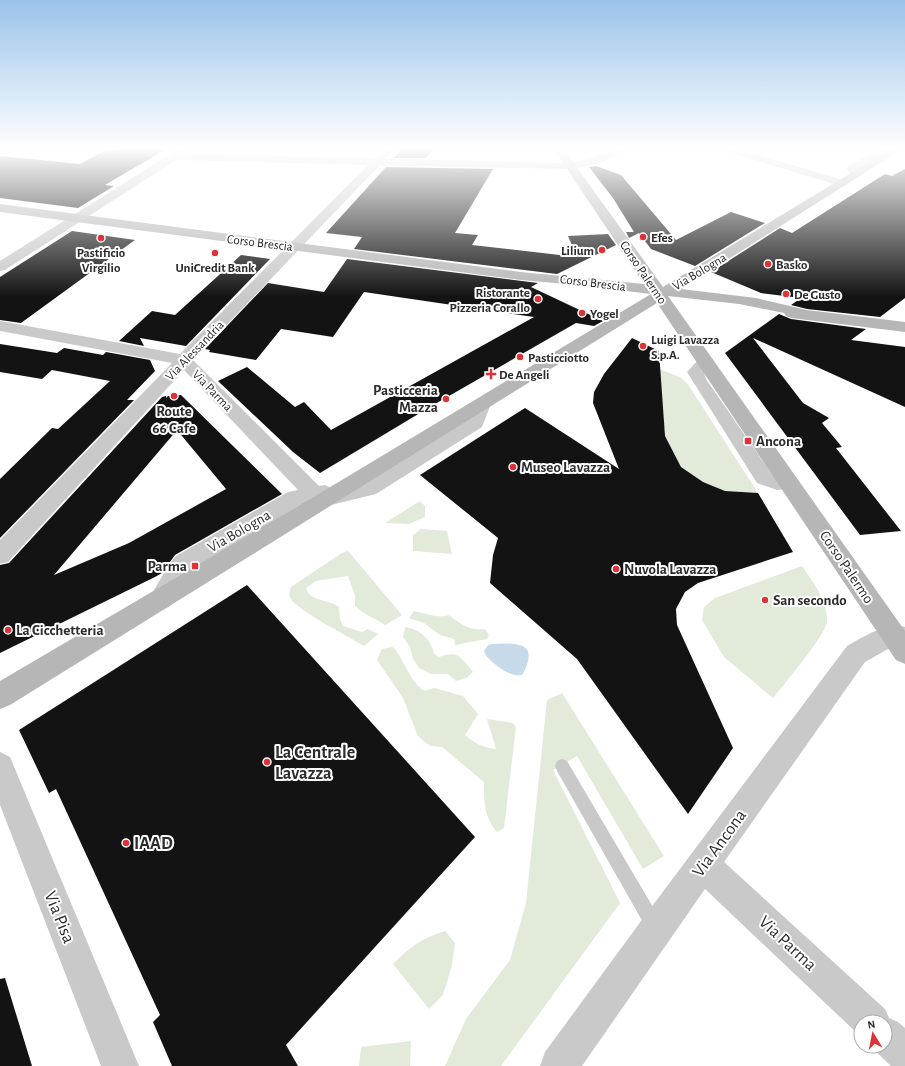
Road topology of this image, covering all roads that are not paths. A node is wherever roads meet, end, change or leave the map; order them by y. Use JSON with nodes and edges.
{"nodes":[{"id":1,"x":108,"y":198,"type":"edge"},
{"id":2,"x":343,"y":198,"type":"edge"},
{"id":3,"x":593,"y":198,"type":"edge"},
{"id":4,"x":818,"y":198,"type":"edge"},
{"id":5,"x":0,"y":208,"type":"edge"},
{"id":6,"x":76,"y":218,"type":"junction"},
{"id":7,"x":295,"y":247,"type":"junction"},
{"id":8,"x":0,"y":267,"type":"edge"},
{"id":9,"x":660,"y":294,"type":"junction"},
{"id":10,"x":0,"y":326,"type":"edge"},
{"id":11,"x":905,"y":328,"type":"edge"},
{"id":12,"x":184,"y":360,"type":"junction"},
{"id":13,"x":326,"y":496,"type":"junction"},
{"id":14,"x":0,"y":555,"type":"edge"},
{"id":15,"x":901,"y":642,"type":"edge"},
{"id":16,"x":0,"y":696,"type":"edge"},
{"id":17,"x":562,"y":766,"type":"dead end"},
{"id":18,"x":0,"y":767,"type":"edge"},
{"id":19,"x":704,"y":865,"type":"junction"},
{"id":20,"x":656,"y":929,"type":"junction"},
{"id":21,"x":863,"y":1014,"type":"edge"},
{"id":22,"x":893,"y":1042,"type":"edge"},
{"id":23,"x":905,"y":1053,"type":"edge"},
{"id":24,"x":120,"y":1066,"type":"edge"},
{"id":25,"x":559,"y":1066,"type":"edge"}],
"edges":[{"from":1,"to":6,"type":"street"},
{"from":2,"to":7,"type":"street","name":"Via Alessandria"},
{"from":3,"to":9,"type":"street","name":"Corso Palermo"},
{"from":4,"to":9,"type":"street","name":"Via Bologna"},
{"from":5,"to":6,"type":"street","name":"Corso Brescia"},
{"from":6,"to":7,"type":"street","name":"Corso Brescia"},
{"from":6,"to":8,"type":"street"},
{"from":7,"to":9,"type":"street","name":"Corso Brescia"},
{"from":7,"to":12,"type":"street","name":"Via Alessandria"},
{"from":9,"to":11,"type":"street","name":"Corso Brescia"},
{"from":9,"to":13,"type":"street","name":"Via Bologna"},
{"from":9,"to":15,"type":"street","name":"Corso Palermo"},
{"from":10,"to":12,"type":"street","name":"Via Parma"},
{"from":12,"to":13,"type":"street","name":"Via Parma"},
{"from":12,"to":14,"type":"street","name":"Via Alessandria"},
{"from":13,"to":16,"type":"street","name":"Via Bologna"},
{"from":15,"to":19,"type":"street","name":"Via Ancona"},
{"from":17,"to":20,"type":"lane"},
{"from":18,"to":24,"type":"street","name":"Via Pisa"},
{"from":19,"to":20,"type":"street","name":"Via Ancona"},
{"from":19,"to":21,"type":"street","name":"Via Parma"},
{"from":20,"to":25,"type":"street","name":"Via Ancona"},
{"from":22,"to":23,"type":"street"}]}
